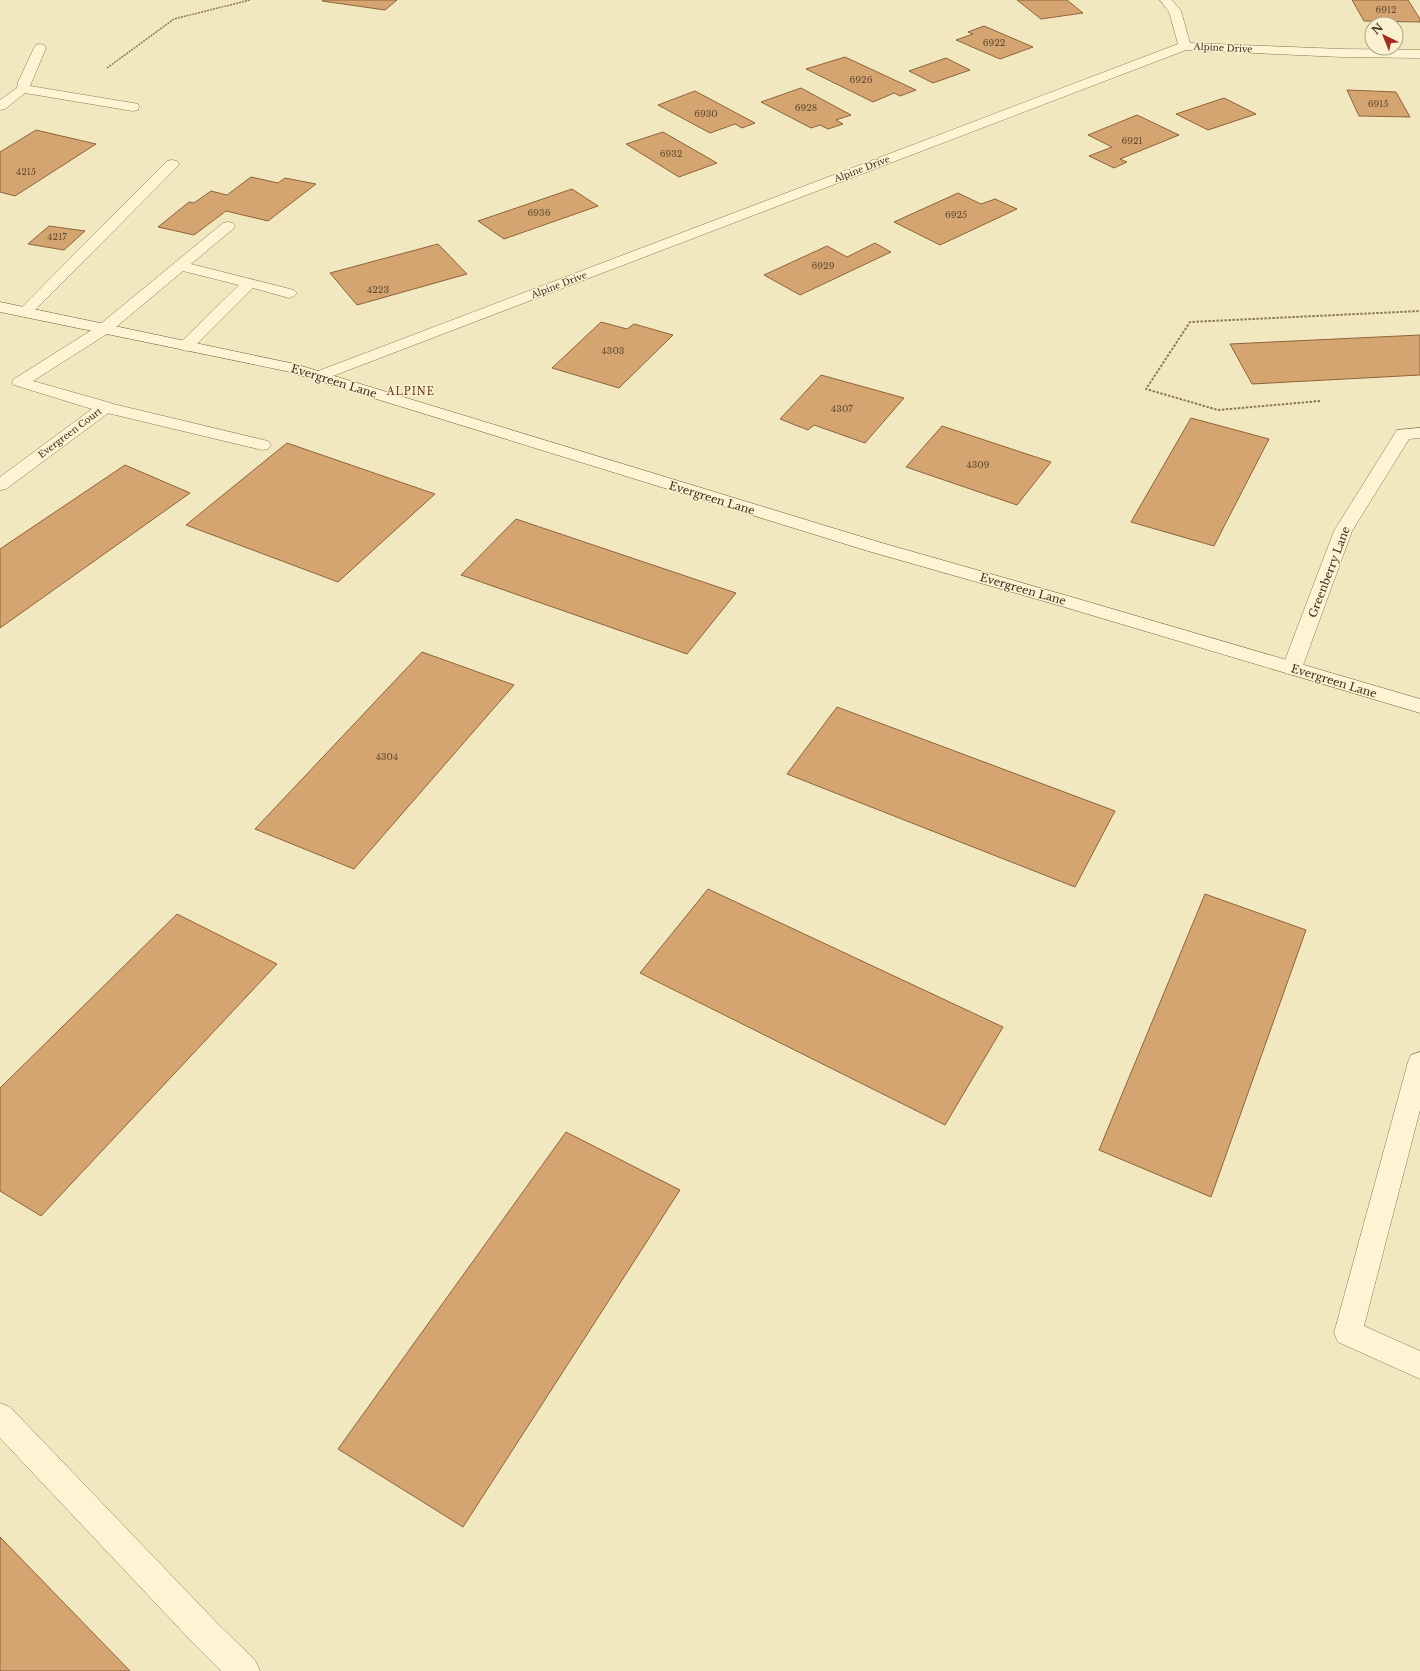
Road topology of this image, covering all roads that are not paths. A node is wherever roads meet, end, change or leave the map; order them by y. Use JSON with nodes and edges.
{"nodes":[{"id":1,"x":1166,"y":0,"type":"edge"},
{"id":2,"x":1185,"y":46,"type":"junction"},
{"id":3,"x":40,"y":48,"type":"dead end"},
{"id":4,"x":1420,"y":54,"type":"edge"},
{"id":5,"x":23,"y":89,"type":"junction"},
{"id":6,"x":0,"y":106,"type":"edge"},
{"id":7,"x":133,"y":107,"type":"dead end"},
{"id":8,"x":172,"y":164,"type":"dead end"},
{"id":9,"x":228,"y":226,"type":"dead end"},
{"id":10,"x":180,"y":266,"type":"junction"},
{"id":11,"x":250,"y":282,"type":"junction"},
{"id":12,"x":289,"y":293,"type":"dead end"},
{"id":13,"x":0,"y":307,"type":"edge"},
{"id":14,"x":25,"y":312,"type":"junction"},
{"id":15,"x":104,"y":329,"type":"junction"},
{"id":16,"x":186,"y":346,"type":"junction"},
{"id":17,"x":319,"y":376,"type":"junction"},
{"id":18,"x":104,"y":407,"type":"junction"},
{"id":19,"x":1420,"y":433,"type":"edge"},
{"id":20,"x":262,"y":445,"type":"dead end"},
{"id":21,"x":0,"y":484,"type":"edge"},
{"id":22,"x":1292,"y":668,"type":"junction"},
{"id":23,"x":1420,"y":706,"type":"edge"},
{"id":24,"x":1420,"y":1062,"type":"edge"},
{"id":25,"x":1420,"y":1365,"type":"edge"},
{"id":26,"x":0,"y":1417,"type":"edge"},
{"id":27,"x":244,"y":1671,"type":"edge"}],
"edges":[{"from":1,"to":2,"type":"street"},
{"from":2,"to":4,"type":"street","name":"Alpine Drive"},
{"from":2,"to":17,"type":"street","name":"Alpine Drive"},
{"from":3,"to":5,"type":"street"},
{"from":5,"to":6,"type":"street"},
{"from":5,"to":7,"type":"street"},
{"from":8,"to":14,"type":"street"},
{"from":9,"to":10,"type":"street"},
{"from":10,"to":11,"type":"street"},
{"from":10,"to":15,"type":"street"},
{"from":11,"to":12,"type":"street"},
{"from":11,"to":16,"type":"street"},
{"from":13,"to":14,"type":"street","name":"Evergreen Lane"},
{"from":14,"to":15,"type":"street","name":"Evergreen Lane"},
{"from":15,"to":16,"type":"street","name":"Evergreen Lane"},
{"from":15,"to":18,"type":"street","name":"Evergreen Court"},
{"from":16,"to":17,"type":"street","name":"Evergreen Lane"},
{"from":17,"to":22,"type":"street","name":"Evergreen Lane"},
{"from":18,"to":20,"type":"street"},
{"from":18,"to":21,"type":"street","name":"Evergreen Court"},
{"from":19,"to":22,"type":"street","name":"Greenberry Lane"},
{"from":22,"to":23,"type":"street","name":"Evergreen Lane"},
{"from":24,"to":25,"type":"street"},
{"from":26,"to":27,"type":"street"}]}
